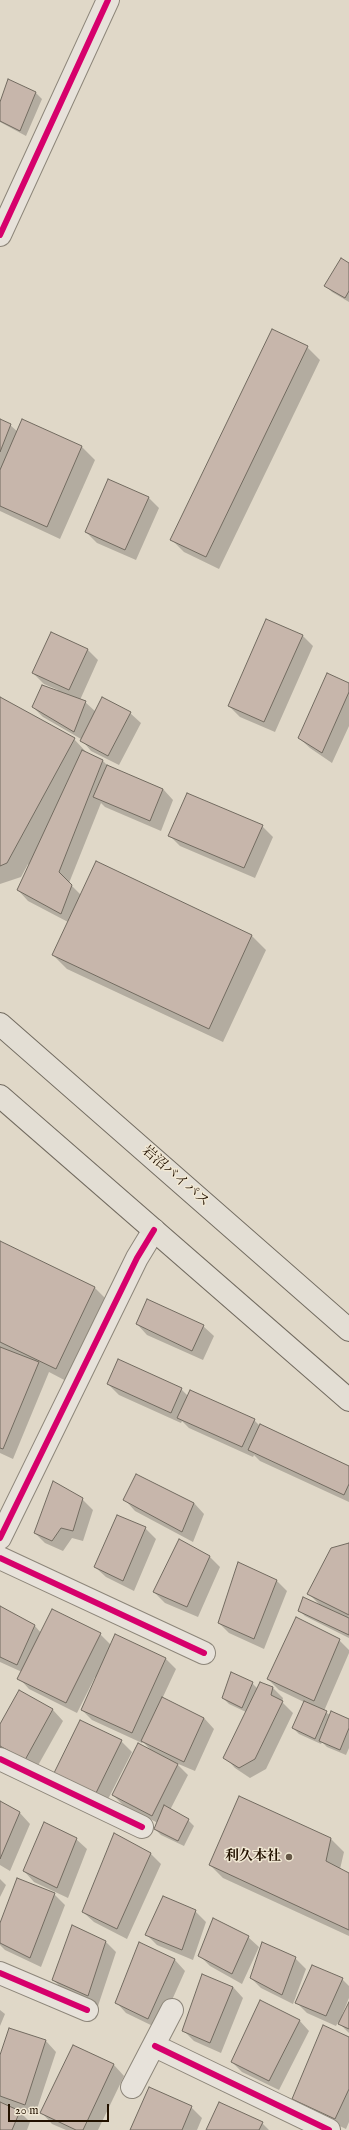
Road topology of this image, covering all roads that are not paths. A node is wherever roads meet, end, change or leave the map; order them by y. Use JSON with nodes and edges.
{"nodes":[{"id":1,"x":108,"y":0,"type":"edge"},
{"id":2,"x":0,"y":235,"type":"edge"},
{"id":3,"x":0,"y":1024,"type":"edge"},
{"id":4,"x":0,"y":1096,"type":"edge"},
{"id":5,"x":154,"y":1230,"type":"junction"},
{"id":6,"x":349,"y":1330,"type":"edge"},
{"id":7,"x":349,"y":1400,"type":"edge"},
{"id":8,"x":0,"y":1538,"type":"edge"},
{"id":9,"x":0,"y":1558,"type":"edge"},
{"id":10,"x":204,"y":1653,"type":"dead end"},
{"id":11,"x":0,"y":1759,"type":"edge"},
{"id":12,"x":142,"y":1827,"type":"dead end"},
{"id":13,"x":0,"y":1972,"type":"edge"},
{"id":14,"x":86,"y":2010,"type":"dead end"},
{"id":15,"x":172,"y":2010,"type":"dead end"},
{"id":16,"x":155,"y":2046,"type":"junction"},
{"id":17,"x":132,"y":2087,"type":"dead end"},
{"id":18,"x":329,"y":2130,"type":"edge"}],
"edges":[{"from":1,"to":2,"type":"street"},
{"from":3,"to":6,"type":"highway","name":"岩沼バイパス"},
{"from":4,"to":5,"type":"highway"},
{"from":5,"to":7,"type":"highway"},
{"from":5,"to":8,"type":"street"},
{"from":9,"to":10,"type":"street"},
{"from":11,"to":12,"type":"street"},
{"from":13,"to":14,"type":"street"},
{"from":15,"to":16,"type":"street"},
{"from":16,"to":17,"type":"street"},
{"from":16,"to":18,"type":"street"}]}
